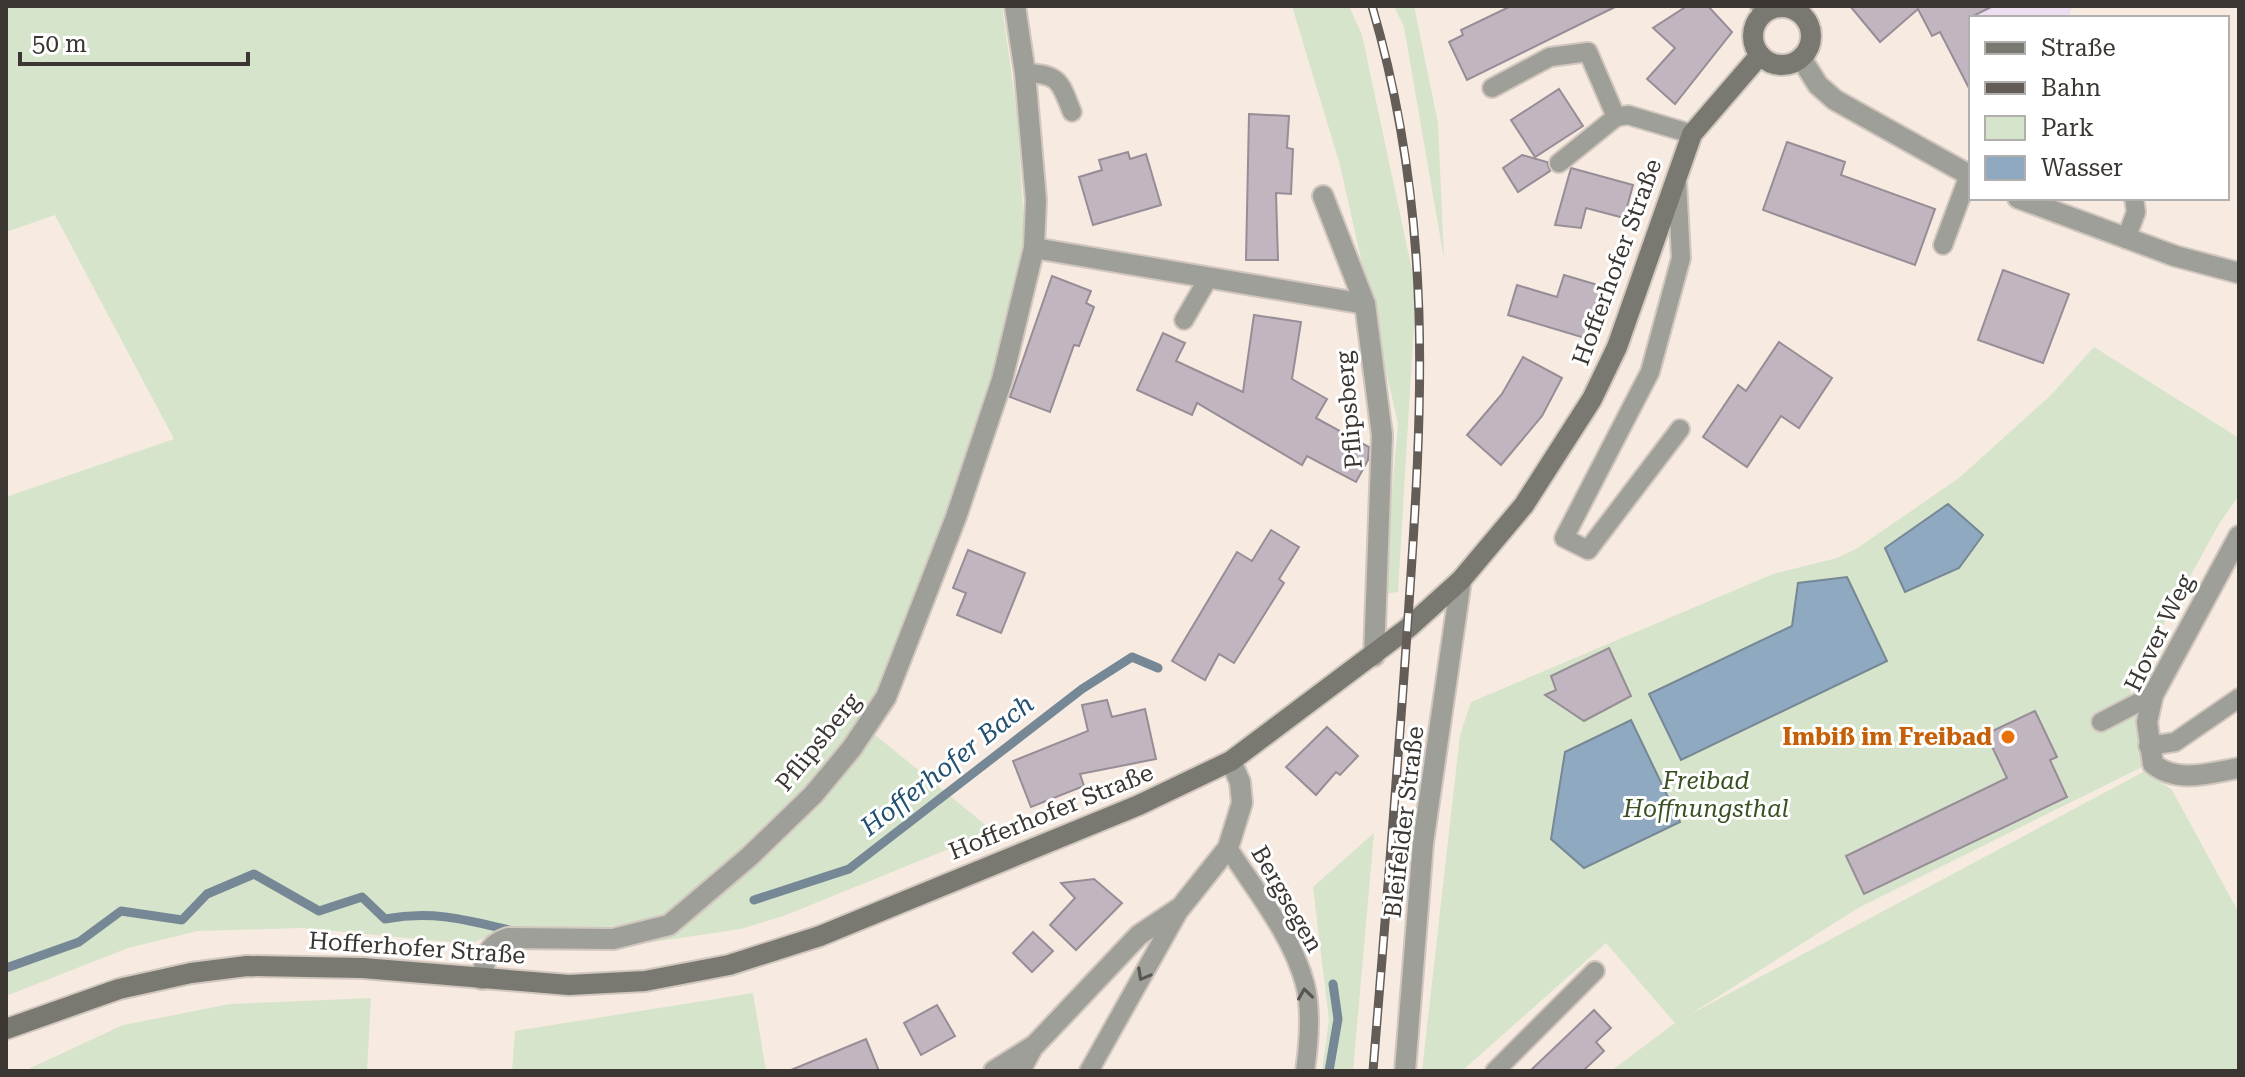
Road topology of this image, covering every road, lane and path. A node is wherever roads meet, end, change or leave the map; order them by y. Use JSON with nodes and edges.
{"nodes":[{"id":1,"x":1015,"y":6,"type":"edge"},
{"id":2,"x":1763,"y":9,"type":"edge"},
{"id":3,"x":1805,"y":10,"type":"edge"},
{"id":4,"x":1760,"y":55,"type":"junction"},
{"id":5,"x":1801,"y":58,"type":"junction"},
{"id":6,"x":1025,"y":73,"type":"junction"},
{"id":7,"x":1492,"y":88,"type":"dead end"},
{"id":8,"x":1072,"y":112,"type":"dead end"},
{"id":9,"x":1616,"y":117,"type":"junction"},
{"id":10,"x":1692,"y":134,"type":"junction"},
{"id":11,"x":1559,"y":163,"type":"dead end"},
{"id":12,"x":1969,"y":175,"type":"edge"},
{"id":13,"x":1677,"y":176,"type":"junction"},
{"id":14,"x":1969,"y":179,"type":"edge"},
{"id":15,"x":1323,"y":196,"type":"dead end"},
{"id":16,"x":2023,"y":200,"type":"edge"},
{"id":17,"x":2134,"y":200,"type":"edge"},
{"id":18,"x":2126,"y":239,"type":"junction"},
{"id":19,"x":1943,"y":245,"type":"dead end"},
{"id":20,"x":1034,"y":248,"type":"junction"},
{"id":21,"x":2239,"y":273,"type":"edge"},
{"id":22,"x":1209,"y":277,"type":"junction"},
{"id":23,"x":1365,"y":304,"type":"junction"},
{"id":24,"x":1184,"y":320,"type":"dead end"},
{"id":25,"x":1680,"y":429,"type":"dead end"},
{"id":26,"x":2239,"y":536,"type":"edge"},
{"id":27,"x":1461,"y":580,"type":"junction"},
{"id":28,"x":1374,"y":656,"type":"junction"},
{"id":29,"x":2153,"y":695,"type":"junction"},
{"id":30,"x":2239,"y":698,"type":"edge"},
{"id":31,"x":2101,"y":722,"type":"dead end"},
{"id":32,"x":2148,"y":746,"type":"junction"},
{"id":33,"x":1231,"y":761,"type":"junction"},
{"id":34,"x":2239,"y":768,"type":"edge"},
{"id":35,"x":1228,"y":848,"type":"junction"},
{"id":36,"x":1181,"y":907,"type":"junction"},
{"id":37,"x":1595,"y":971,"type":"dead end"},
{"id":38,"x":482,"y":979,"type":"junction"},
{"id":39,"x":6,"y":1029,"type":"edge"},
{"id":40,"x":1035,"y":1045,"type":"junction"},
{"id":41,"x":994,"y":1071,"type":"edge"},
{"id":42,"x":1021,"y":1071,"type":"edge"},
{"id":43,"x":1089,"y":1071,"type":"edge"},
{"id":44,"x":1305,"y":1071,"type":"edge"},
{"id":45,"x":1405,"y":1071,"type":"edge"},
{"id":46,"x":1495,"y":1071,"type":"edge"}],
"edges":[{"from":1,"to":6,"type":"street","name":"Pflipsberg"},
{"from":2,"to":3,"type":"street"},
{"from":2,"to":4,"type":"street"},
{"from":3,"to":5,"type":"street"},
{"from":4,"to":5,"type":"street"},
{"from":4,"to":10,"type":"street","name":"Hofferhofer Straße"},
{"from":5,"to":12,"type":"street"},
{"from":6,"to":8,"type":"lane"},
{"from":6,"to":20,"type":"street","name":"Pflipsberg"},
{"from":7,"to":9,"type":"lane"},
{"from":9,"to":10,"type":"lane"},
{"from":9,"to":11,"type":"lane"},
{"from":10,"to":13,"type":"street","name":"Hofferhofer Straße"},
{"from":13,"to":25,"type":"lane"},
{"from":13,"to":27,"type":"street","name":"Hofferhofer Straße"},
{"from":14,"to":19,"type":"lane"},
{"from":15,"to":23,"type":"street","name":"Pflipsberg"},
{"from":16,"to":18,"type":"street"},
{"from":17,"to":18,"type":"lane"},
{"from":18,"to":21,"type":"street"},
{"from":20,"to":22,"type":"street"},
{"from":20,"to":38,"type":"street","name":"Pflipsberg"},
{"from":22,"to":23,"type":"street"},
{"from":22,"to":24,"type":"lane"},
{"from":23,"to":28,"type":"street","name":"Pflipsberg"},
{"from":26,"to":29,"type":"street","name":"Hover Weg"},
{"from":27,"to":28,"type":"street","name":"Hofferhofer Straße"},
{"from":27,"to":45,"type":"street","name":"Bleifelder Straße"},
{"from":28,"to":33,"type":"street","name":"Hofferhofer Straße"},
{"from":29,"to":31,"type":"lane"},
{"from":29,"to":32,"type":"street","name":"Hover Weg"},
{"from":30,"to":32,"type":"lane"},
{"from":32,"to":34,"type":"street"},
{"from":33,"to":35,"type":"street","name":"Bergsegen"},
{"from":33,"to":38,"type":"street","name":"Hofferhofer Straße"},
{"from":35,"to":36,"type":"street","name":"Bergsegen"},
{"from":44,"to":35,"type":"lane","name":"Bergsegen","one_way":true},
{"from":36,"to":40,"type":"street","name":"Bergsegen"},
{"from":36,"to":43,"type":"lane","name":"Bergsegen","one_way":true},
{"from":37,"to":46,"type":"lane"},
{"from":38,"to":39,"type":"street","name":"Hofferhofer Straße"},
{"from":40,"to":41,"type":"street"},
{"from":40,"to":42,"type":"lane","name":"Bergsegen"}]}
